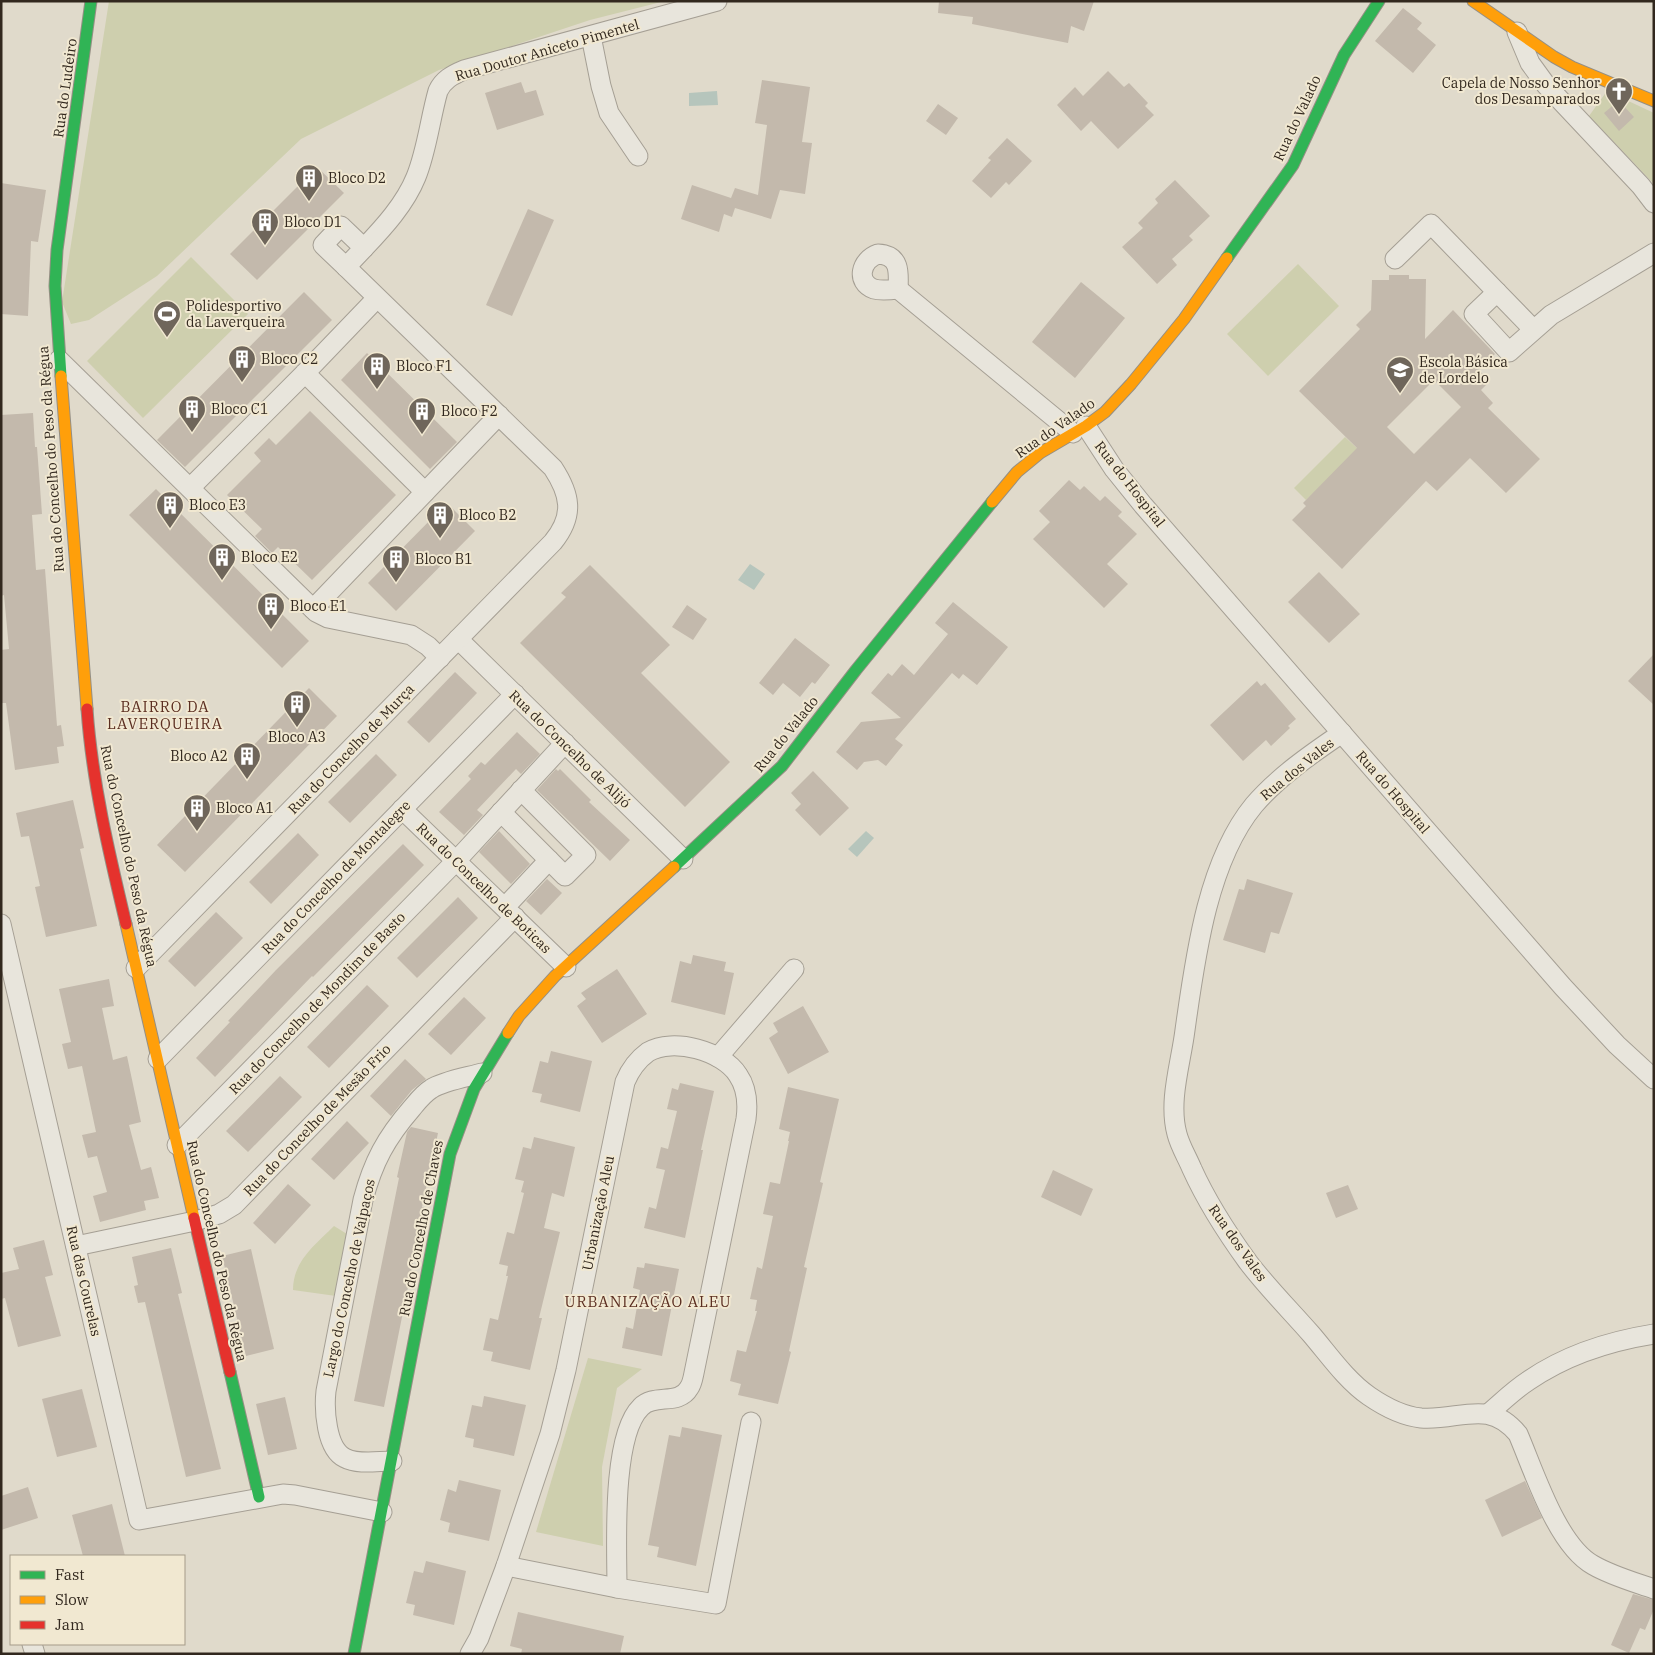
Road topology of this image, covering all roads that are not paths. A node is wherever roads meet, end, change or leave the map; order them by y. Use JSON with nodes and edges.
{"nodes":[{"id":1,"x":91,"y":1,"type":"edge"},
{"id":2,"x":717,"y":1,"type":"edge"},
{"id":3,"x":1473,"y":1,"type":"edge"},
{"id":4,"x":1494,"y":1,"type":"edge"},
{"id":5,"x":1379,"y":4,"type":"edge"},
{"id":6,"x":1517,"y":32,"type":"junction"},
{"id":7,"x":590,"y":36,"type":"junction"},
{"id":8,"x":1654,"y":101,"type":"edge"},
{"id":9,"x":638,"y":156,"type":"dead end"},
{"id":10,"x":68,"y":179,"type":"joint"},
{"id":11,"x":1654,"y":203,"type":"edge"},
{"id":12,"x":364,"y":248,"type":"junction"},
{"id":13,"x":1654,"y":253,"type":"edge"},
{"id":14,"x":1395,"y":259,"type":"dead end"},
{"id":15,"x":346,"y":267,"type":"junction"},
{"id":16,"x":898,"y":289,"type":"dead end"},
{"id":17,"x":1498,"y":292,"type":"junction"},
{"id":18,"x":377,"y":298,"type":"junction"},
{"id":19,"x":1533,"y":329,"type":"junction"},
{"id":20,"x":59,"y":360,"type":"junction"},
{"id":21,"x":305,"y":373,"type":"junction"},
{"id":22,"x":499,"y":415,"type":"junction"},
{"id":23,"x":1080,"y":429,"type":"junction"},
{"id":24,"x":190,"y":488,"type":"junction"},
{"id":25,"x":425,"y":492,"type":"junction"},
{"id":26,"x":313,"y":609,"type":"junction"},
{"id":27,"x":458,"y":639,"type":"junction"},
{"id":28,"x":440,"y":658,"type":"junction"},
{"id":29,"x":515,"y":694,"type":"junction"},
{"id":30,"x":1342,"y":733,"type":"junction"},
{"id":31,"x":565,"y":744,"type":"junction"},
{"id":32,"x":521,"y":790,"type":"junction"},
{"id":33,"x":402,"y":809,"type":"junction"},
{"id":34,"x":501,"y":812,"type":"junction"},
{"id":35,"x":683,"y":859,"type":"junction"},
{"id":36,"x":549,"y":860,"type":"junction"},
{"id":37,"x":456,"y":861,"type":"junction"},
{"id":38,"x":510,"y":912,"type":"junction"},
{"id":39,"x":1,"y":924,"type":"edge"},
{"id":40,"x":566,"y":966,"type":"junction"},
{"id":41,"x":136,"y":968,"type":"junction"},
{"id":42,"x":794,"y":969,"type":"dead end"},
{"id":43,"x":718,"y":1057,"type":"junction"},
{"id":44,"x":158,"y":1059,"type":"junction"},
{"id":45,"x":482,"y":1073,"type":"junction"},
{"id":46,"x":1654,"y":1079,"type":"edge"},
{"id":47,"x":178,"y":1145,"type":"junction"},
{"id":48,"x":195,"y":1221,"type":"junction"},
{"id":49,"x":76,"y":1246,"type":"junction"},
{"id":50,"x":1654,"y":1334,"type":"edge"},
{"id":51,"x":1489,"y":1413,"type":"junction"},
{"id":52,"x":751,"y":1422,"type":"dead end"},
{"id":53,"x":392,"y":1461,"type":"junction"},
{"id":54,"x":259,"y":1497,"type":"junction"},
{"id":55,"x":382,"y":1512,"type":"junction"},
{"id":56,"x":506,"y":1566,"type":"junction"},
{"id":57,"x":617,"y":1588,"type":"junction"},
{"id":58,"x":1654,"y":1589,"type":"edge"},
{"id":59,"x":354,"y":1654,"type":"edge"},
{"id":60,"x":470,"y":1654,"type":"edge"}],
"edges":[{"from":1,"to":10,"type":"street","name":"Rua do Ludeiro"},
{"from":2,"to":7,"type":"street","name":"Rua Doutor Aniceto Pimentel"},
{"from":3,"to":6,"type":"street"},
{"from":4,"to":6,"type":"street"},
{"from":5,"to":23,"type":"street","name":"Rua do Valado"},
{"from":6,"to":8,"type":"street"},
{"from":6,"to":11,"type":"street"},
{"from":7,"to":9,"type":"street"},
{"from":7,"to":12,"type":"street","name":"Rua Doutor Aniceto Pimentel"},
{"from":10,"to":20,"type":"street","name":"Rua do Concelho do Peso da Régua"},
{"from":12,"to":15,"type":"street","name":"Rua Doutor Aniceto Pimentel"},
{"from":12,"to":15,"type":"street","name":"Rua do Concelho de Murça"},
{"from":13,"to":19,"type":"street"},
{"from":14,"to":17,"type":"street"},
{"from":15,"to":18,"type":"street","name":"Rua do Concelho de Murça"},
{"from":16,"to":23,"type":"street","name":"Rua do Hospital"},
{"from":17,"to":19,"type":"street"},
{"from":17,"to":19,"type":"street"},
{"from":18,"to":21,"type":"street"},
{"from":18,"to":22,"type":"street","name":"Rua do Concelho de Murça"},
{"from":20,"to":24,"type":"street"},
{"from":20,"to":41,"type":"street","name":"Rua do Concelho do Peso da Régua"},
{"from":21,"to":24,"type":"street"},
{"from":21,"to":25,"type":"street"},
{"from":22,"to":25,"type":"street"},
{"from":22,"to":27,"type":"street","name":"Rua do Concelho de Murça"},
{"from":23,"to":30,"type":"street","name":"Rua do Hospital"},
{"from":23,"to":35,"type":"street","name":"Rua do Valado"},
{"from":24,"to":26,"type":"street"},
{"from":25,"to":26,"type":"street"},
{"from":26,"to":28,"type":"street"},
{"from":27,"to":28,"type":"street","name":"Rua do Concelho de Murça"},
{"from":27,"to":29,"type":"street","name":"Rua do Concelho de Alijó"},
{"from":28,"to":41,"type":"street","name":"Rua do Concelho de Murça"},
{"from":29,"to":31,"type":"street","name":"Rua do Concelho de Alijó"},
{"from":29,"to":33,"type":"street","name":"Rua do Concelho de Montalegre"},
{"from":30,"to":46,"type":"street","name":"Rua do Hospital"},
{"from":30,"to":51,"type":"street","name":"Rua dos Vales"},
{"from":31,"to":32,"type":"street","name":"Rua do Concelho de Mondim de Basto"},
{"from":31,"to":35,"type":"street","name":"Rua do Concelho de Alijó"},
{"from":32,"to":34,"type":"street","name":"Rua do Concelho de Mondim de Basto"},
{"from":32,"to":36,"type":"street"},
{"from":33,"to":37,"type":"street","name":"Rua do Concelho de Boticas"},
{"from":33,"to":44,"type":"street","name":"Rua do Concelho de Montalegre"},
{"from":34,"to":36,"type":"street"},
{"from":34,"to":37,"type":"street","name":"Rua do Concelho de Mondim de Basto"},
{"from":35,"to":40,"type":"street","name":"Rua do Concelho de Chaves"},
{"from":36,"to":38,"type":"street","name":"Rua do Concelho de Mesão Frio"},
{"from":37,"to":38,"type":"street","name":"Rua do Concelho de Boticas"},
{"from":37,"to":47,"type":"street","name":"Rua do Concelho de Mondim de Basto"},
{"from":38,"to":40,"type":"street","name":"Rua do Concelho de Boticas"},
{"from":38,"to":48,"type":"street","name":"Rua do Concelho de Mesão Frio"},
{"from":39,"to":49,"type":"street","name":"Rua das Courelas"},
{"from":40,"to":45,"type":"street","name":"Rua do Concelho de Chaves"},
{"from":41,"to":44,"type":"street","name":"Rua do Concelho do Peso da Régua"},
{"from":42,"to":43,"type":"street"},
{"from":43,"to":56,"type":"street","name":"Urbanização Aleu"},
{"from":43,"to":57,"type":"street","name":"Urbanização Aleu"},
{"from":44,"to":47,"type":"street","name":"Rua do Concelho do Peso da Régua"},
{"from":45,"to":53,"type":"street","name":"Rua do Concelho de Chaves"},
{"from":45,"to":53,"type":"street","name":"Largo do Concelho de Valpaços"},
{"from":47,"to":48,"type":"street","name":"Rua do Concelho do Peso da Régua"},
{"from":48,"to":49,"type":"street","name":"Rua do Concelho de Mesão Frio"},
{"from":48,"to":54,"type":"street","name":"Rua do Concelho do Peso da Régua"},
{"from":49,"to":54,"type":"street","name":"Rua das Courelas"},
{"from":50,"to":51,"type":"street"},
{"from":51,"to":58,"type":"street"},
{"from":52,"to":57,"type":"street"},
{"from":53,"to":55,"type":"street","name":"Rua do Concelho de Chaves"},
{"from":54,"to":55,"type":"street"},
{"from":55,"to":59,"type":"street","name":"Rua do Concelho de Chaves"},
{"from":56,"to":57,"type":"street"},
{"from":56,"to":60,"type":"street","name":"Urbanização Aleu"}]}
